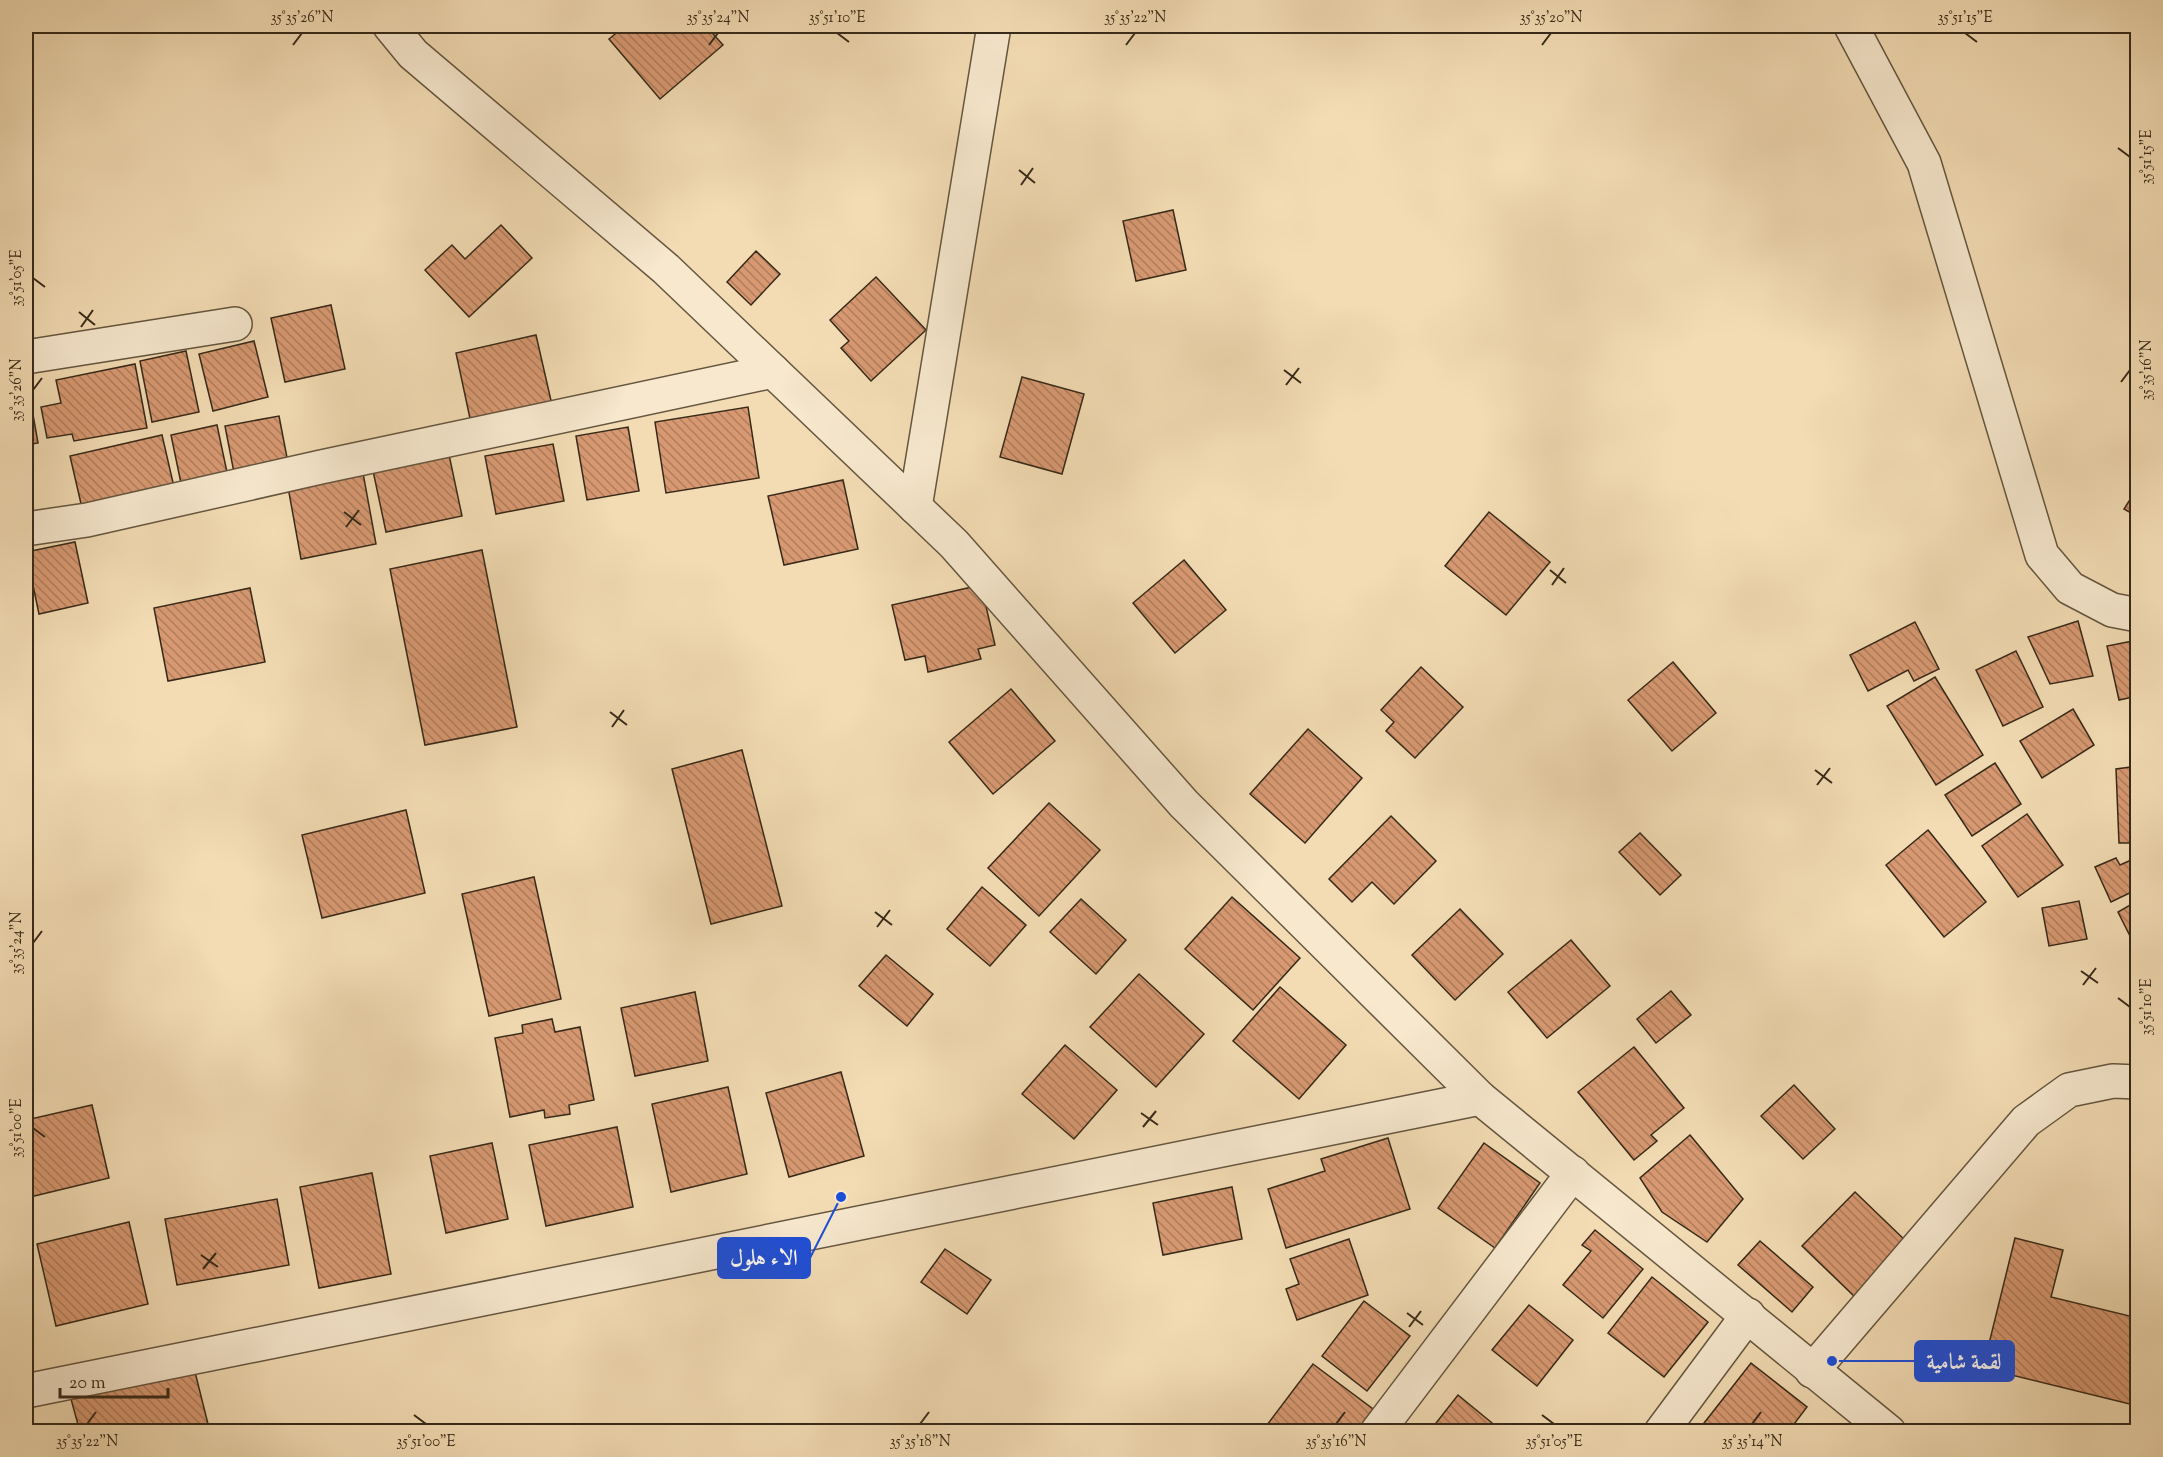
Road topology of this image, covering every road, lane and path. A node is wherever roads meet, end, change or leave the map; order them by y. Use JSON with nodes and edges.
{"nodes":[{"id":1,"x":390,"y":26,"type":"edge"},
{"id":2,"x":994,"y":26,"type":"edge"},
{"id":3,"x":1851,"y":26,"type":"edge"},
{"id":4,"x":235,"y":324,"type":"dead end"},
{"id":5,"x":26,"y":357,"type":"edge"},
{"id":6,"x":773,"y":371,"type":"junction"},
{"id":7,"x":915,"y":507,"type":"junction"},
{"id":8,"x":26,"y":530,"type":"edge"},
{"id":9,"x":2138,"y":615,"type":"edge"},
{"id":10,"x":2138,"y":1082,"type":"edge"},
{"id":11,"x":1480,"y":1098,"type":"junction"},
{"id":12,"x":1574,"y":1173,"type":"junction"},
{"id":13,"x":1748,"y":1315,"type":"junction"},
{"id":14,"x":1812,"y":1371,"type":"junction"},
{"id":15,"x":26,"y":1391,"type":"edge"},
{"id":16,"x":1377,"y":1431,"type":"edge"},
{"id":17,"x":1661,"y":1431,"type":"edge"},
{"id":18,"x":1889,"y":1431,"type":"edge"}],
"edges":[{"from":1,"to":6,"type":"street"},
{"from":2,"to":7,"type":"street"},
{"from":3,"to":9,"type":"street"},
{"from":4,"to":5,"type":"street"},
{"from":6,"to":7,"type":"street"},
{"from":6,"to":8,"type":"street"},
{"from":7,"to":11,"type":"street"},
{"from":10,"to":14,"type":"street"},
{"from":11,"to":12,"type":"street"},
{"from":11,"to":15,"type":"street"},
{"from":12,"to":13,"type":"street"},
{"from":12,"to":16,"type":"street"},
{"from":13,"to":14,"type":"street"},
{"from":13,"to":17,"type":"street"},
{"from":14,"to":18,"type":"street"}]}
